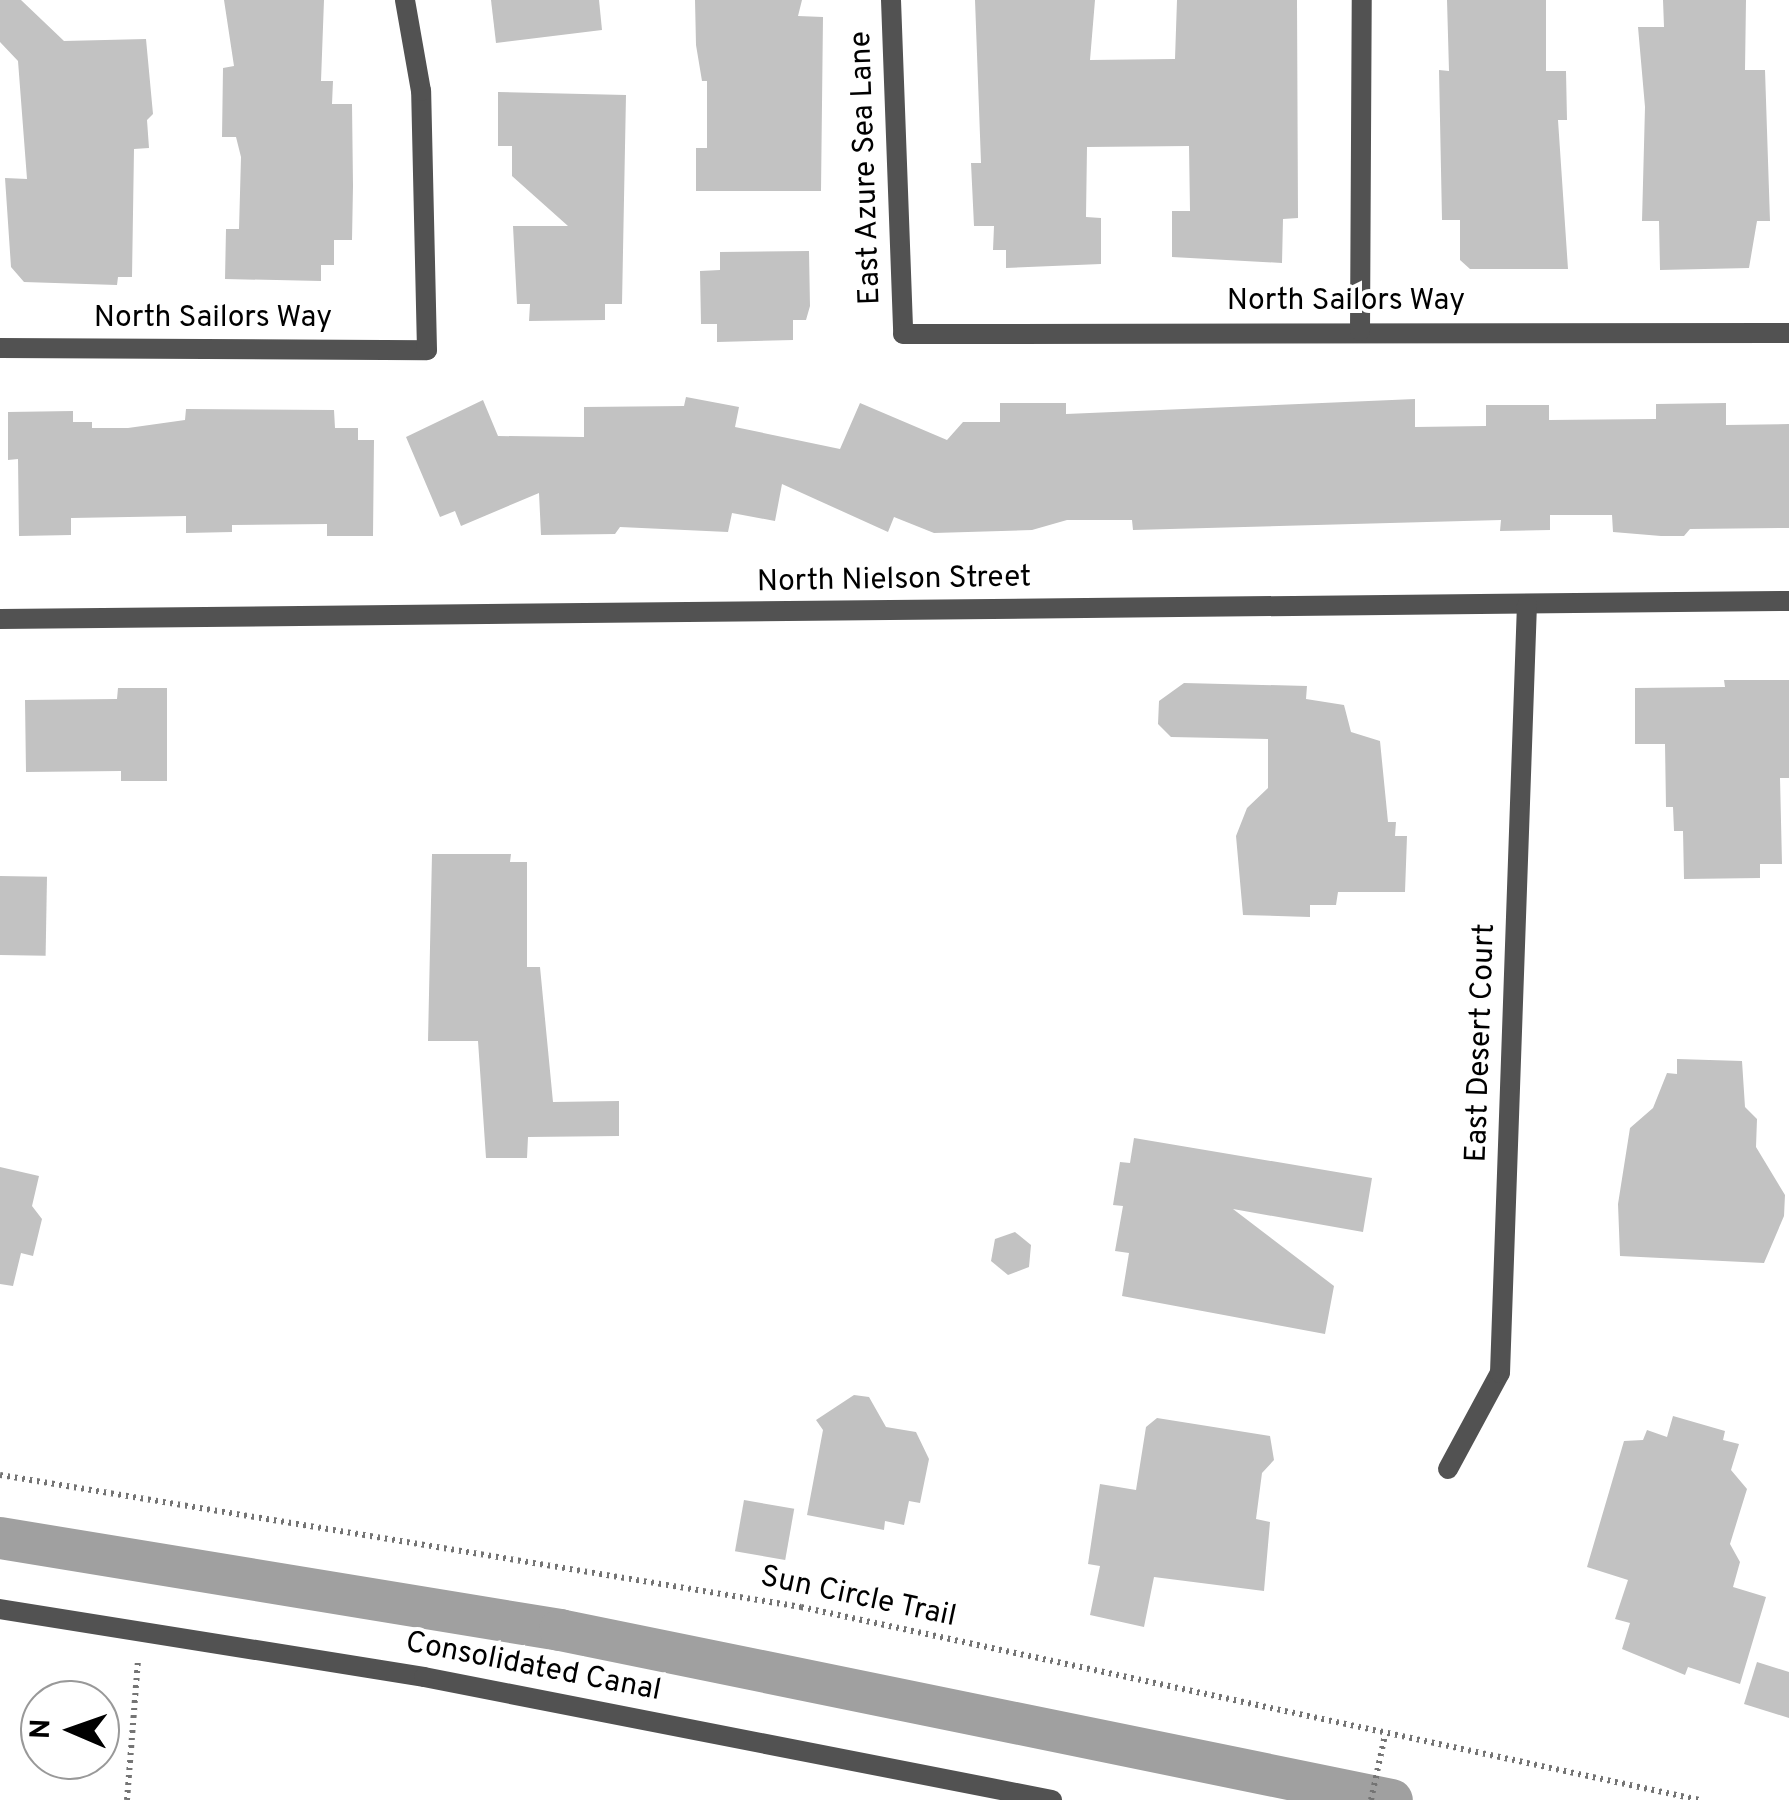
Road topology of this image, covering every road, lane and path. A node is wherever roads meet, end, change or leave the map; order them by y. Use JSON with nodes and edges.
{"nodes":[{"id":1,"x":406,"y":0,"type":"edge"},
{"id":2,"x":891,"y":0,"type":"edge"},
{"id":3,"x":1362,"y":0,"type":"edge"},
{"id":4,"x":1360,"y":330,"type":"junction"},
{"id":5,"x":1789,"y":333,"type":"edge"},
{"id":6,"x":903,"y":334,"type":"joint"},
{"id":7,"x":0,"y":348,"type":"edge"},
{"id":8,"x":1789,"y":601,"type":"edge"},
{"id":9,"x":1527,"y":605,"type":"junction"},
{"id":10,"x":0,"y":619,"type":"edge"},
{"id":11,"x":1448,"y":1470,"type":"dead end"},
{"id":12,"x":0,"y":1475,"type":"edge"},
{"id":13,"x":0,"y":1608,"type":"edge"},
{"id":14,"x":144,"y":1630,"type":"junction"},
{"id":15,"x":1385,"y":1735,"type":"junction"},
{"id":16,"x":127,"y":1800,"type":"edge"},
{"id":17,"x":1052,"y":1800,"type":"edge"},
{"id":18,"x":1371,"y":1800,"type":"edge"},
{"id":19,"x":1700,"y":1800,"type":"edge"}],
"edges":[{"from":1,"to":7,"type":"street","name":"North Sailors Way"},
{"from":2,"to":6,"type":"street","name":"East Azure Sea Lane"},
{"from":3,"to":4,"type":"street"},
{"from":4,"to":5,"type":"street","name":"North Sailors Way"},
{"from":4,"to":6,"type":"street","name":"North Sailors Way"},
{"from":8,"to":9,"type":"street","name":"North Nielson Street"},
{"from":9,"to":10,"type":"street","name":"North Nielson Street"},
{"from":9,"to":11,"type":"street","name":"East Desert Court"},
{"from":12,"to":15,"type":"path","name":"Sun Circle Trail"},
{"from":13,"to":14,"type":"street","name":"Consolidated Canal"},
{"from":14,"to":16,"type":"path"},
{"from":14,"to":17,"type":"street","name":"Consolidated Canal"},
{"from":15,"to":18,"type":"path"},
{"from":15,"to":19,"type":"path","name":"Sun Circle Trail"}]}
